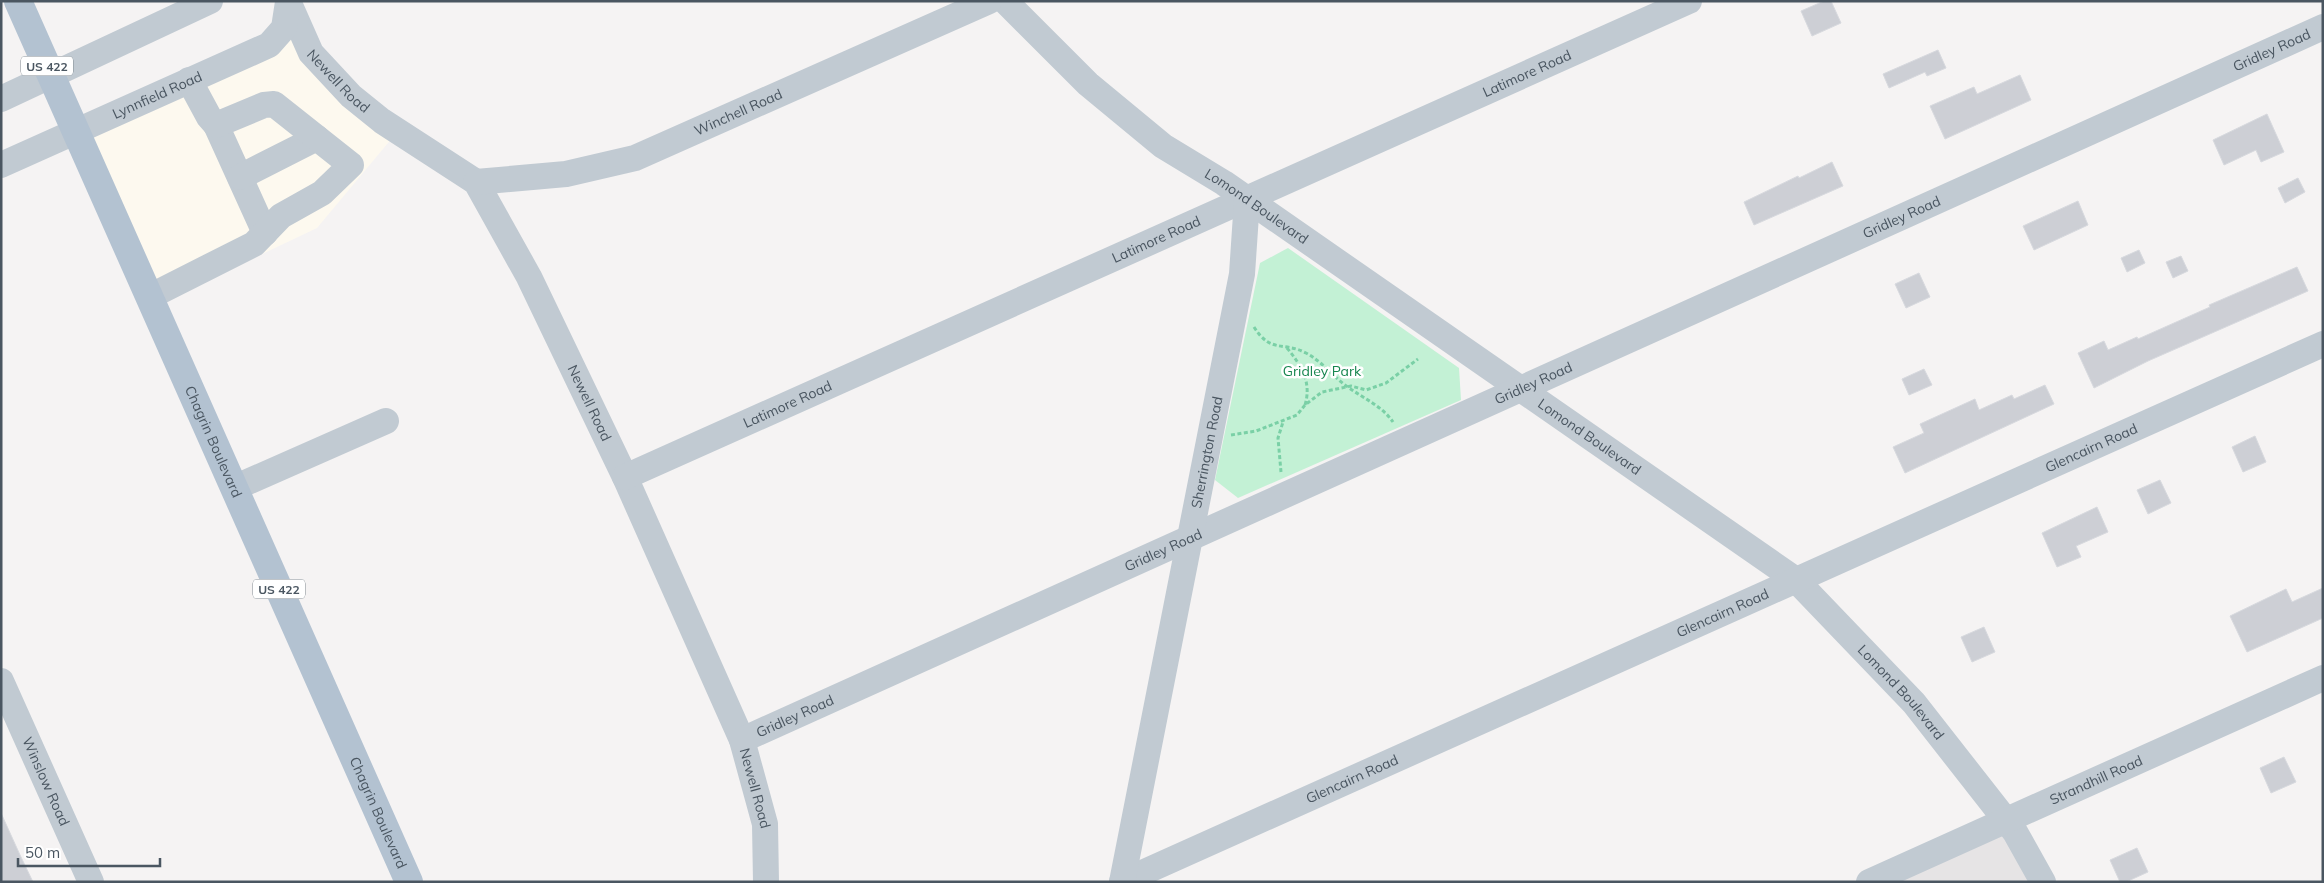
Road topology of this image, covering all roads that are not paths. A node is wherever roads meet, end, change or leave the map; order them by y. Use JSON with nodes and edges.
{"nodes":[{"id":1,"x":18,"y":1,"type":"edge"},
{"id":2,"x":210,"y":1,"type":"edge"},
{"id":3,"x":989,"y":1,"type":"edge"},
{"id":4,"x":1004,"y":1,"type":"edge"},
{"id":5,"x":1689,"y":1,"type":"edge"},
{"id":6,"x":288,"y":2,"type":"edge"},
{"id":7,"x":2323,"y":27,"type":"edge"},
{"id":8,"x":52,"y":76,"type":"junction"},
{"id":9,"x":190,"y":80,"type":"junction"},
{"id":10,"x":1,"y":99,"type":"edge"},
{"id":11,"x":216,"y":125,"type":"junction"},
{"id":12,"x":77,"y":131,"type":"junction"},
{"id":13,"x":317,"y":138,"type":"junction"},
{"id":14,"x":1,"y":166,"type":"edge"},
{"id":15,"x":240,"y":177,"type":"junction"},
{"id":16,"x":476,"y":182,"type":"junction"},
{"id":17,"x":1248,"y":200,"type":"junction"},
{"id":18,"x":265,"y":233,"type":"junction"},
{"id":19,"x":150,"y":296,"type":"junction"},
{"id":20,"x":2323,"y":344,"type":"edge"},
{"id":21,"x":1521,"y":388,"type":"junction"},
{"id":22,"x":386,"y":421,"type":"dead end"},
{"id":23,"x":625,"y":477,"type":"junction"},
{"id":24,"x":234,"y":488,"type":"junction"},
{"id":25,"x":1189,"y":538,"type":"junction"},
{"id":26,"x":1796,"y":580,"type":"junction"},
{"id":27,"x":2323,"y":678,"type":"edge"},
{"id":28,"x":1,"y":680,"type":"edge"},
{"id":29,"x":742,"y":740,"type":"junction"},
{"id":30,"x":2005,"y":821,"type":"junction"},
{"id":31,"x":91,"y":882,"type":"edge"},
{"id":32,"x":409,"y":882,"type":"edge"},
{"id":33,"x":766,"y":882,"type":"edge"},
{"id":34,"x":1122,"y":882,"type":"edge"},
{"id":35,"x":1869,"y":882,"type":"edge"},
{"id":36,"x":2043,"y":882,"type":"edge"}],
"edges":[{"from":1,"to":8,"type":"main road","name":"Chagrin Boulevard","number":"US 422"},
{"from":2,"to":8,"type":"street"},
{"from":3,"to":16,"type":"street","name":"Winchell Road"},
{"from":4,"to":17,"type":"street","name":"Lomond Boulevard"},
{"from":5,"to":17,"type":"street","name":"Latimore Road"},
{"from":6,"to":9,"type":"street","name":"Lynnfield Road"},
{"from":6,"to":16,"type":"street","name":"Newell Road"},
{"from":7,"to":21,"type":"street","name":"Gridley Road"},
{"from":8,"to":10,"type":"street"},
{"from":8,"to":12,"type":"main road","name":"Chagrin Boulevard","number":"US 422"},
{"from":9,"to":11,"type":"street"},
{"from":9,"to":12,"type":"street","name":"Lynnfield Road"},
{"from":11,"to":13,"type":"street"},
{"from":11,"to":15,"type":"street"},
{"from":12,"to":14,"type":"street","name":"Lynnfield Road"},
{"from":12,"to":19,"type":"main road","name":"Chagrin Boulevard","number":"US 422"},
{"from":13,"to":15,"type":"street"},
{"from":13,"to":18,"type":"street"},
{"from":15,"to":18,"type":"street"},
{"from":16,"to":23,"type":"street","name":"Newell Road"},
{"from":17,"to":21,"type":"street","name":"Lomond Boulevard"},
{"from":17,"to":23,"type":"street","name":"Latimore Road"},
{"from":17,"to":25,"type":"street","name":"Sherrington Road"},
{"from":18,"to":19,"type":"street"},
{"from":19,"to":24,"type":"main road","name":"Chagrin Boulevard","number":"US 422"},
{"from":20,"to":26,"type":"street","name":"Glencairn Road"},
{"from":21,"to":25,"type":"street","name":"Gridley Road"},
{"from":21,"to":26,"type":"street","name":"Lomond Boulevard"},
{"from":22,"to":24,"type":"street"},
{"from":23,"to":29,"type":"street","name":"Newell Road"},
{"from":24,"to":32,"type":"main road","name":"Chagrin Boulevard","number":"US 422"},
{"from":25,"to":29,"type":"street","name":"Gridley Road"},
{"from":25,"to":34,"type":"street","name":"Sherrington Road"},
{"from":26,"to":30,"type":"street","name":"Lomond Boulevard"},
{"from":26,"to":34,"type":"street","name":"Glencairn Road"},
{"from":27,"to":30,"type":"street","name":"Strandhill Road"},
{"from":28,"to":31,"type":"street","name":"Winslow Road"},
{"from":29,"to":33,"type":"street","name":"Newell Road"},
{"from":30,"to":35,"type":"street","name":"Strandhill Road"},
{"from":30,"to":36,"type":"street","name":"Lomond Boulevard"}]}
